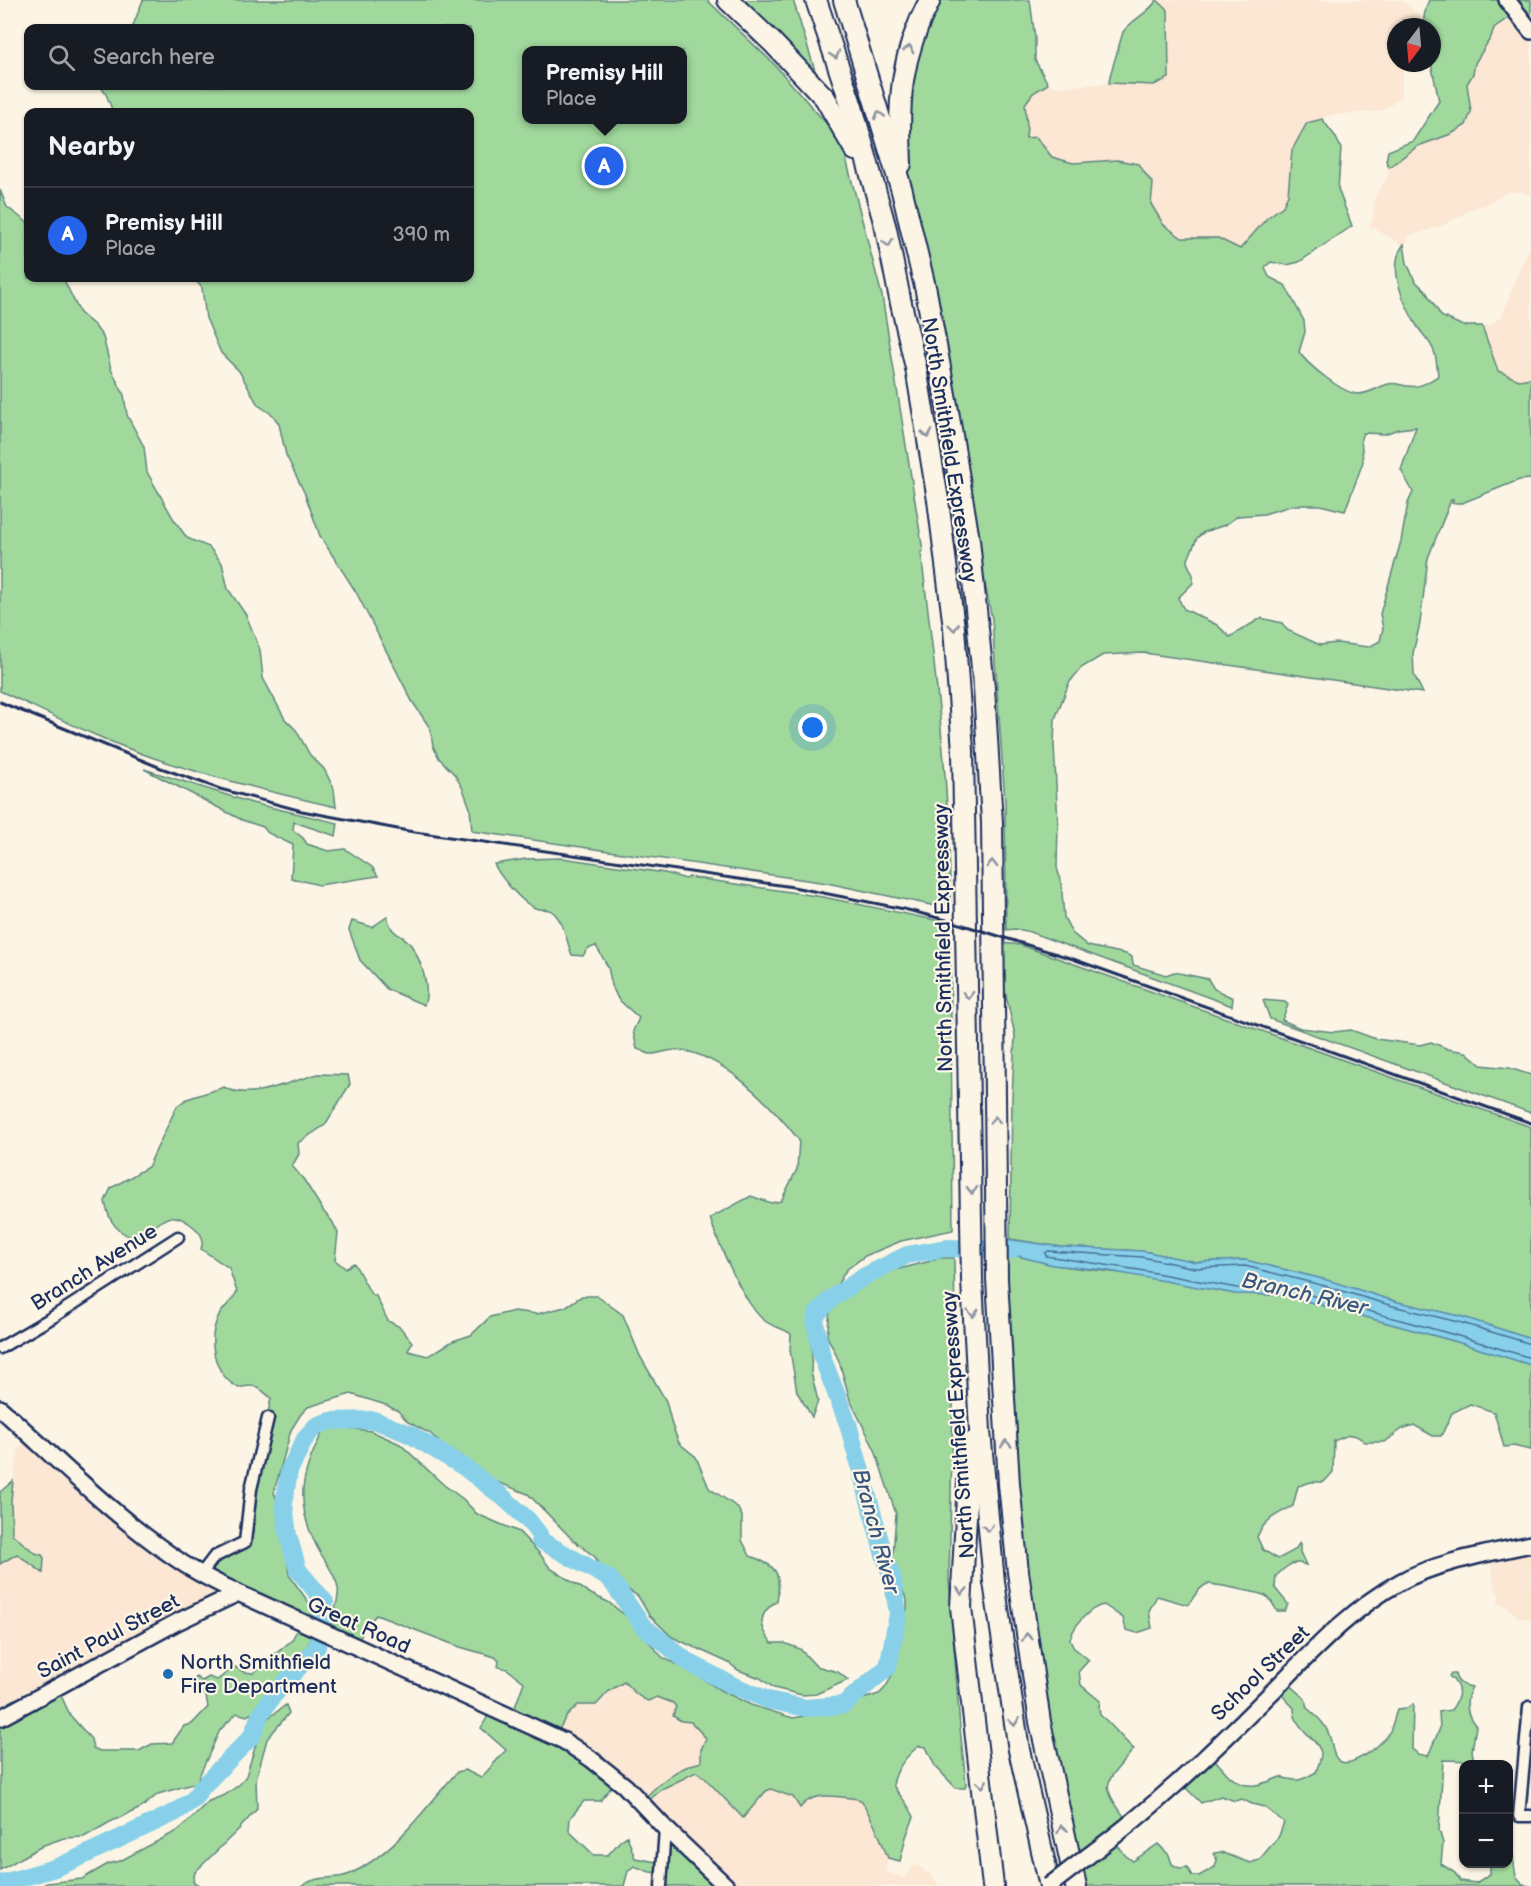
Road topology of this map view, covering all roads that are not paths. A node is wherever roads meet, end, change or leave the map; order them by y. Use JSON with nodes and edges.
{"nodes":[{"id":1,"x":728,"y":0,"type":"edge"},
{"id":2,"x":816,"y":0,"type":"edge"},
{"id":3,"x":844,"y":0,"type":"edge"},
{"id":4,"x":930,"y":0,"type":"edge"},
{"id":5,"x":1507,"y":0,"type":"edge"},
{"id":6,"x":1531,"y":31,"type":"edge"},
{"id":7,"x":902,"y":191,"type":"junction"},
{"id":8,"x":876,"y":196,"type":"junction"},
{"id":9,"x":178,"y":1237,"type":"dead end"},
{"id":10,"x":0,"y":1348,"type":"edge"},
{"id":11,"x":978,"y":1407,"type":"junction"},
{"id":12,"x":0,"y":1408,"type":"edge"},
{"id":13,"x":268,"y":1418,"type":"dead end"},
{"id":14,"x":1531,"y":1544,"type":"edge"},
{"id":15,"x":201,"y":1574,"type":"junction"},
{"id":16,"x":238,"y":1593,"type":"junction"},
{"id":17,"x":1531,"y":1707,"type":"edge"},
{"id":18,"x":0,"y":1718,"type":"edge"},
{"id":19,"x":1531,"y":1816,"type":"edge"},
{"id":20,"x":665,"y":1828,"type":"junction"},
{"id":21,"x":661,"y":1886,"type":"edge"},
{"id":22,"x":726,"y":1886,"type":"edge"},
{"id":23,"x":993,"y":1886,"type":"edge"},
{"id":24,"x":1049,"y":1886,"type":"edge"},
{"id":25,"x":1076,"y":1886,"type":"edge"}],
"edges":[{"from":1,"to":8,"type":"highway"},
{"from":2,"to":8,"type":"highway","name":"North Smithfield Expressway","one_way":true},
{"from":7,"to":3,"type":"highway","name":"North Smithfield Expressway","one_way":true},
{"from":7,"to":4,"type":"highway","one_way":true},
{"from":5,"to":6,"type":"main road"},
{"from":25,"to":7,"type":"highway","name":"North Smithfield Expressway","one_way":true},
{"from":8,"to":11,"type":"highway","name":"North Smithfield Expressway","one_way":true},
{"from":9,"to":10,"type":"street","name":"Branch Avenue"},
{"from":11,"to":23,"type":"highway","one_way":true},
{"from":11,"to":24,"type":"highway","name":"North Smithfield Expressway","one_way":true},
{"from":12,"to":15,"type":"main road","name":"Great Road"},
{"from":13,"to":15,"type":"street"},
{"from":14,"to":24,"type":"main road","name":"School Street","bridge":true},
{"from":15,"to":16,"type":"main road","name":"Great Road"},
{"from":16,"to":18,"type":"main road","name":"Saint Paul Street"},
{"from":16,"to":20,"type":"main road","name":"Great Road"},
{"from":17,"to":19,"type":"street"},
{"from":20,"to":21,"type":"street"},
{"from":20,"to":22,"type":"main road","name":"Great Road"}]}
